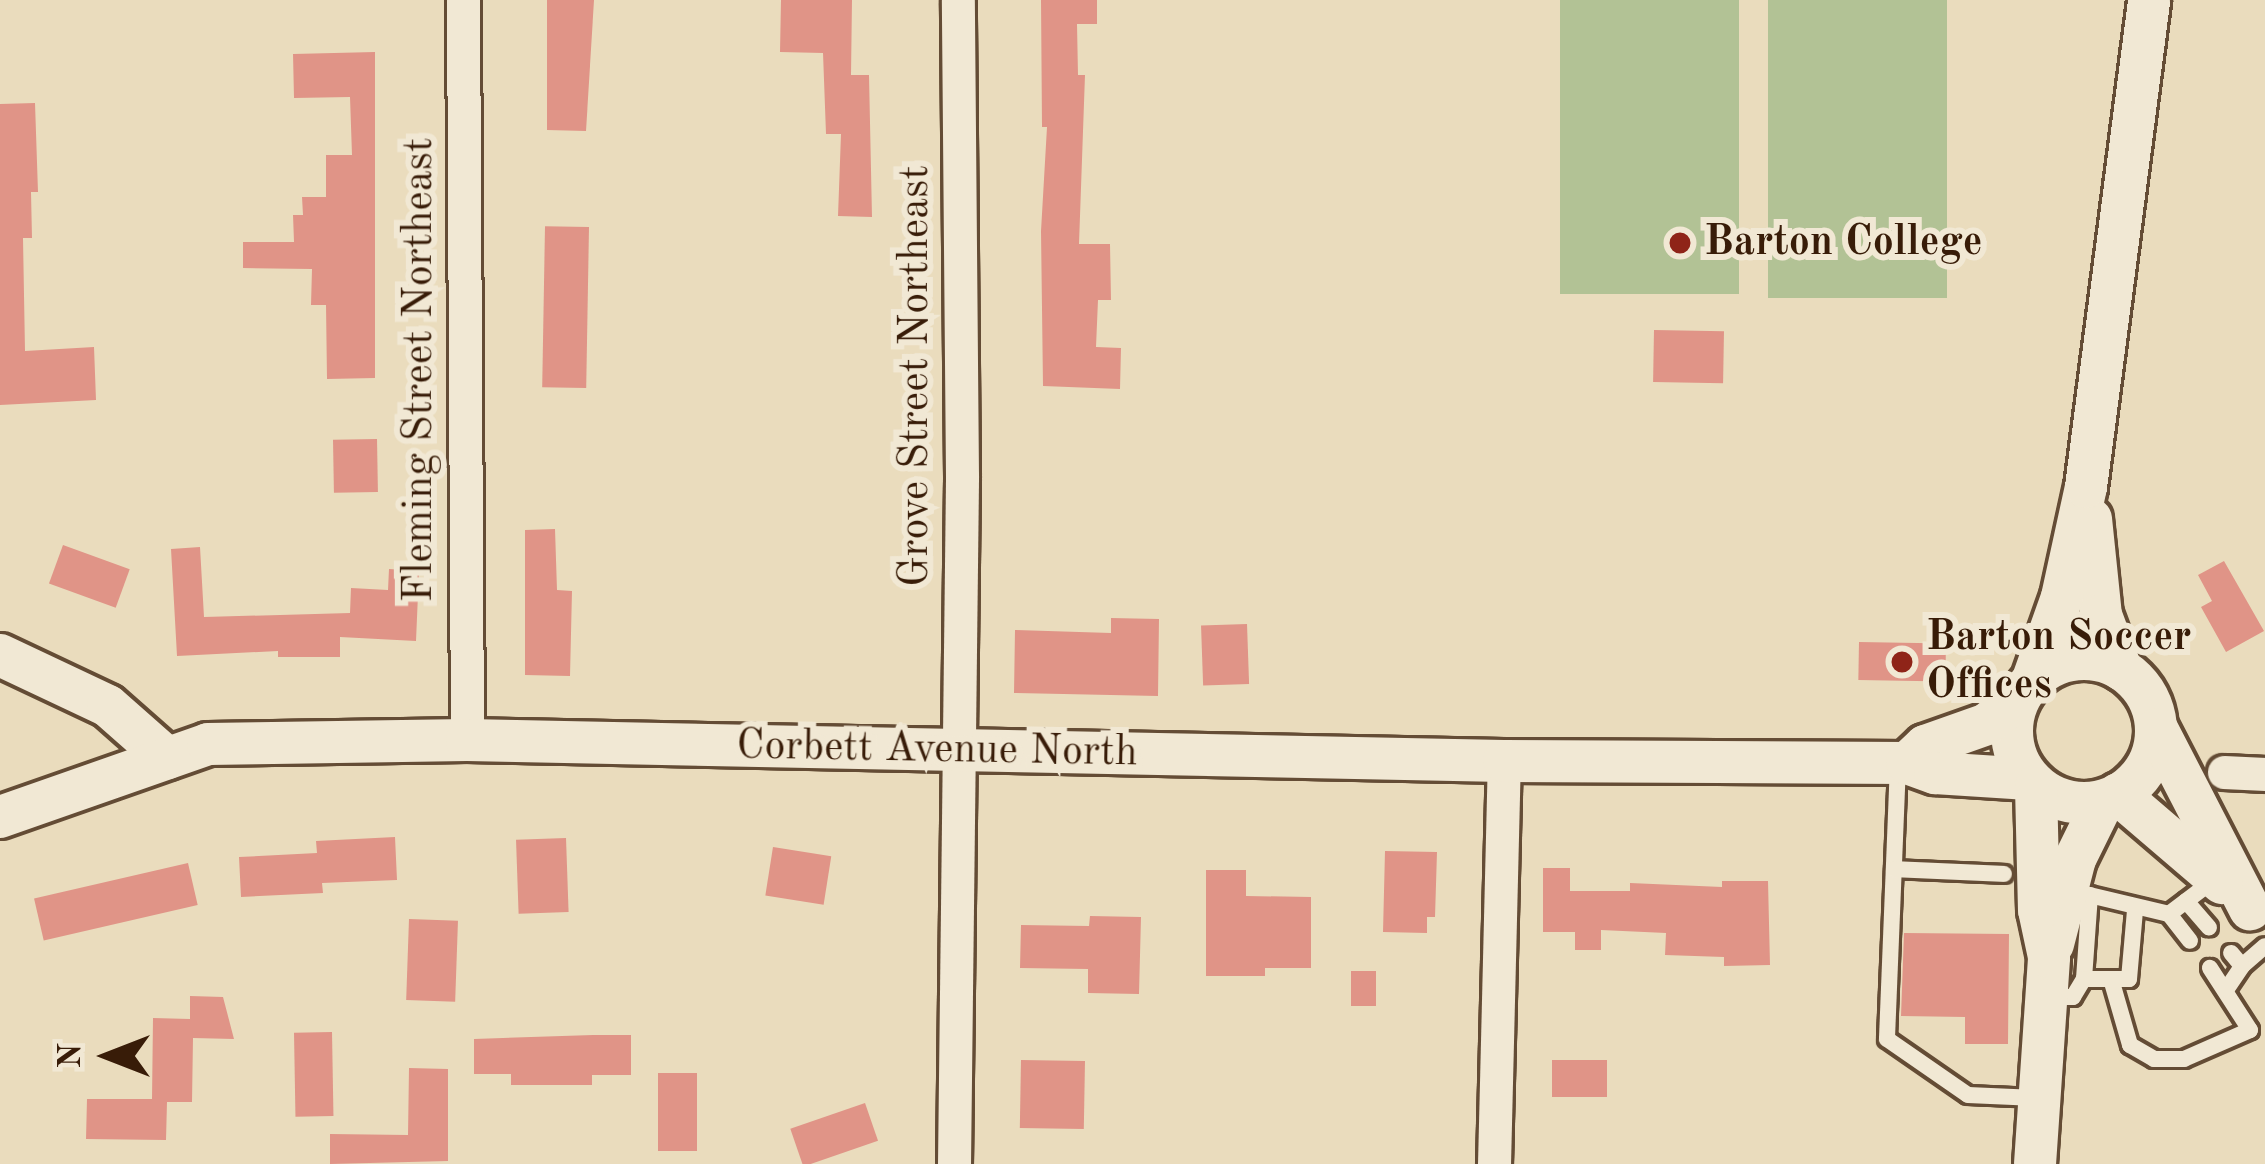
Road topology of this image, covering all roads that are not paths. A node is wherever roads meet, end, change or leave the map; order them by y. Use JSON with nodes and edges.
{"nodes":[{"id":1,"x":463,"y":0,"type":"edge"},
{"id":2,"x":958,"y":0,"type":"edge"},
{"id":3,"x":2149,"y":0,"type":"edge"},
{"id":4,"x":2086,"y":487,"type":"junction"},
{"id":5,"x":0,"y":655,"type":"edge"},
{"id":6,"x":2121,"y":669,"type":"junction"},
{"id":7,"x":2026,"y":688,"type":"junction"},
{"id":8,"x":2157,"y":729,"type":"junction"},
{"id":9,"x":467,"y":740,"type":"junction"},
{"id":10,"x":961,"y":752,"type":"junction"},
{"id":11,"x":167,"y":758,"type":"junction"},
{"id":12,"x":1504,"y":761,"type":"junction"},
{"id":13,"x":1903,"y":763,"type":"junction"},
{"id":14,"x":2224,"y":772,"type":"dead end"},
{"id":15,"x":2265,"y":774,"type":"edge"},
{"id":16,"x":2032,"y":783,"type":"junction"},
{"id":17,"x":2111,"y":798,"type":"junction"},
{"id":18,"x":0,"y":817,"type":"edge"},
{"id":19,"x":1894,"y":869,"type":"junction"},
{"id":20,"x":2004,"y":874,"type":"dead end"},
{"id":21,"x":2201,"y":890,"type":"junction"},
{"id":22,"x":2079,"y":892,"type":"junction"},
{"id":23,"x":2135,"y":910,"type":"junction"},
{"id":24,"x":2169,"y":914,"type":"junction"},
{"id":25,"x":2209,"y":927,"type":"dead end"},
{"id":26,"x":2260,"y":927,"type":"edge"},
{"id":27,"x":2190,"y":941,"type":"dead end"},
{"id":28,"x":2210,"y":968,"type":"dead end"},
{"id":29,"x":2060,"y":977,"type":"junction"},
{"id":30,"x":2111,"y":979,"type":"junction"},
{"id":31,"x":2226,"y":990,"type":"junction"},
{"id":32,"x":2039,"y":1098,"type":"junction"},
{"id":33,"x":954,"y":1164,"type":"edge"},
{"id":34,"x":1494,"y":1164,"type":"edge"},
{"id":35,"x":2035,"y":1164,"type":"edge"}],
"edges":[{"from":1,"to":9,"type":"street","name":"Fleming Street Northeast"},
{"from":2,"to":10,"type":"street","name":"Grove Street Northeast"},
{"from":3,"to":4,"type":"street"},
{"from":4,"to":6,"type":"street"},
{"from":4,"to":7,"type":"street"},
{"from":5,"to":11,"type":"street"},
{"from":6,"to":7,"type":"street"},
{"from":6,"to":8,"type":"street"},
{"from":7,"to":13,"type":"street","name":"Corbett Avenue North"},
{"from":7,"to":16,"type":"street"},
{"from":8,"to":17,"type":"street"},
{"from":8,"to":26,"type":"street"},
{"from":9,"to":10,"type":"street","name":"Corbett Avenue North"},
{"from":9,"to":11,"type":"street","name":"Corbett Avenue North"},
{"from":10,"to":12,"type":"street","name":"Corbett Avenue North"},
{"from":10,"to":33,"type":"street","name":"Grove Street Northeast"},
{"from":11,"to":18,"type":"street","name":"Corbett Avenue North"},
{"from":12,"to":13,"type":"street","name":"Corbett Avenue North"},
{"from":12,"to":34,"type":"street"},
{"from":13,"to":16,"type":"street","name":"Corbett Avenue North"},
{"from":13,"to":19,"type":"lane"},
{"from":14,"to":15,"type":"street"},
{"from":16,"to":17,"type":"street"},
{"from":16,"to":29,"type":"street"},
{"from":17,"to":21,"type":"street"},
{"from":17,"to":22,"type":"street"},
{"from":19,"to":20,"type":"lane"},
{"from":19,"to":32,"type":"lane"},
{"from":21,"to":24,"type":"lane"},
{"from":21,"to":25,"type":"lane"},
{"from":21,"to":26,"type":"street"},
{"from":22,"to":23,"type":"lane"},
{"from":22,"to":29,"type":"street"},
{"from":23,"to":24,"type":"lane"},
{"from":23,"to":30,"type":"lane"},
{"from":24,"to":27,"type":"lane"},
{"from":26,"to":31,"type":"lane"},
{"from":28,"to":31,"type":"lane"},
{"from":29,"to":30,"type":"lane"},
{"from":29,"to":32,"type":"street"},
{"from":30,"to":31,"type":"lane"},
{"from":32,"to":35,"type":"street"}]}
